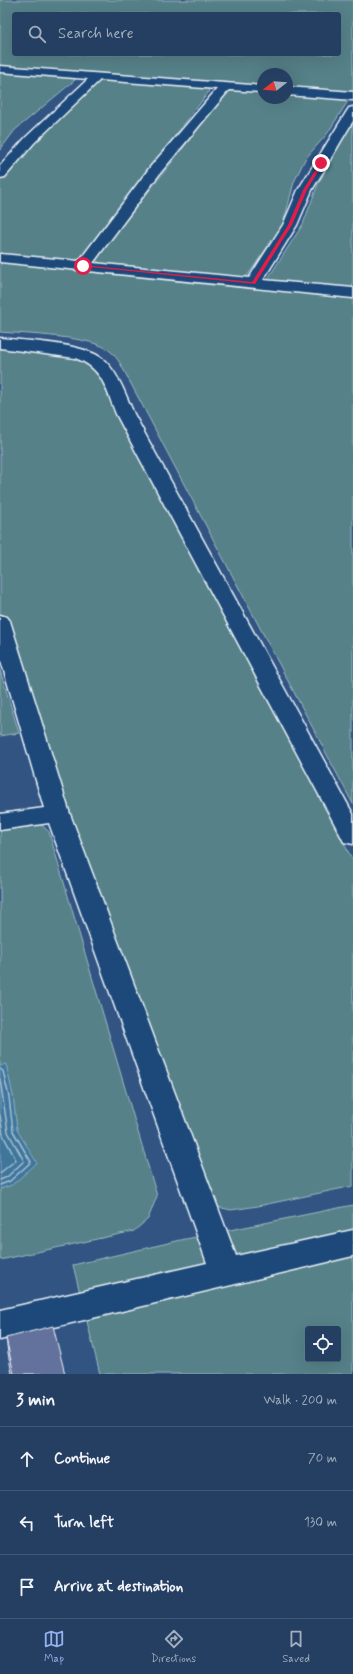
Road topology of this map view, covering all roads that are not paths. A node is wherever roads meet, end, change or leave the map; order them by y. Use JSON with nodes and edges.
{"nodes":[{"id":1,"x":0,"y":69,"type":"edge"},
{"id":2,"x":98,"y":76,"type":"junction"},
{"id":3,"x":226,"y":86,"type":"junction"},
{"id":4,"x":257,"y":89,"type":"edge"},
{"id":5,"x":293,"y":91,"type":"edge"},
{"id":6,"x":353,"y":96,"type":"edge"},
{"id":7,"x":353,"y":110,"type":"edge"},
{"id":8,"x":0,"y":174,"type":"edge"},
{"id":9,"x":0,"y":258,"type":"edge"},
{"id":10,"x":83,"y":266,"type":"junction"},
{"id":11,"x":253,"y":283,"type":"junction"},
{"id":12,"x":353,"y":293,"type":"edge"},
{"id":13,"x":0,"y":344,"type":"edge"},
{"id":14,"x":0,"y":621,"type":"edge"},
{"id":15,"x":58,"y":814,"type":"junction"},
{"id":16,"x":0,"y":822,"type":"edge"},
{"id":17,"x":353,"y":836,"type":"edge"},
{"id":18,"x":353,"y":1243,"type":"edge"},
{"id":19,"x":226,"y":1272,"type":"junction"},
{"id":20,"x":0,"y":1326,"type":"edge"}],
"edges":[{"from":1,"to":2,"type":"street"},
{"from":2,"to":3,"type":"street"},
{"from":2,"to":8,"type":"street"},
{"from":3,"to":4,"type":"street"},
{"from":3,"to":10,"type":"street"},
{"from":5,"to":6,"type":"street"},
{"from":7,"to":11,"type":"street"},
{"from":9,"to":10,"type":"street"},
{"from":10,"to":11,"type":"street"},
{"from":11,"to":12,"type":"street"},
{"from":13,"to":17,"type":"street"},
{"from":14,"to":15,"type":"street"},
{"from":15,"to":16,"type":"street"},
{"from":15,"to":19,"type":"street"},
{"from":18,"to":19,"type":"street"},
{"from":19,"to":20,"type":"street"}]}
